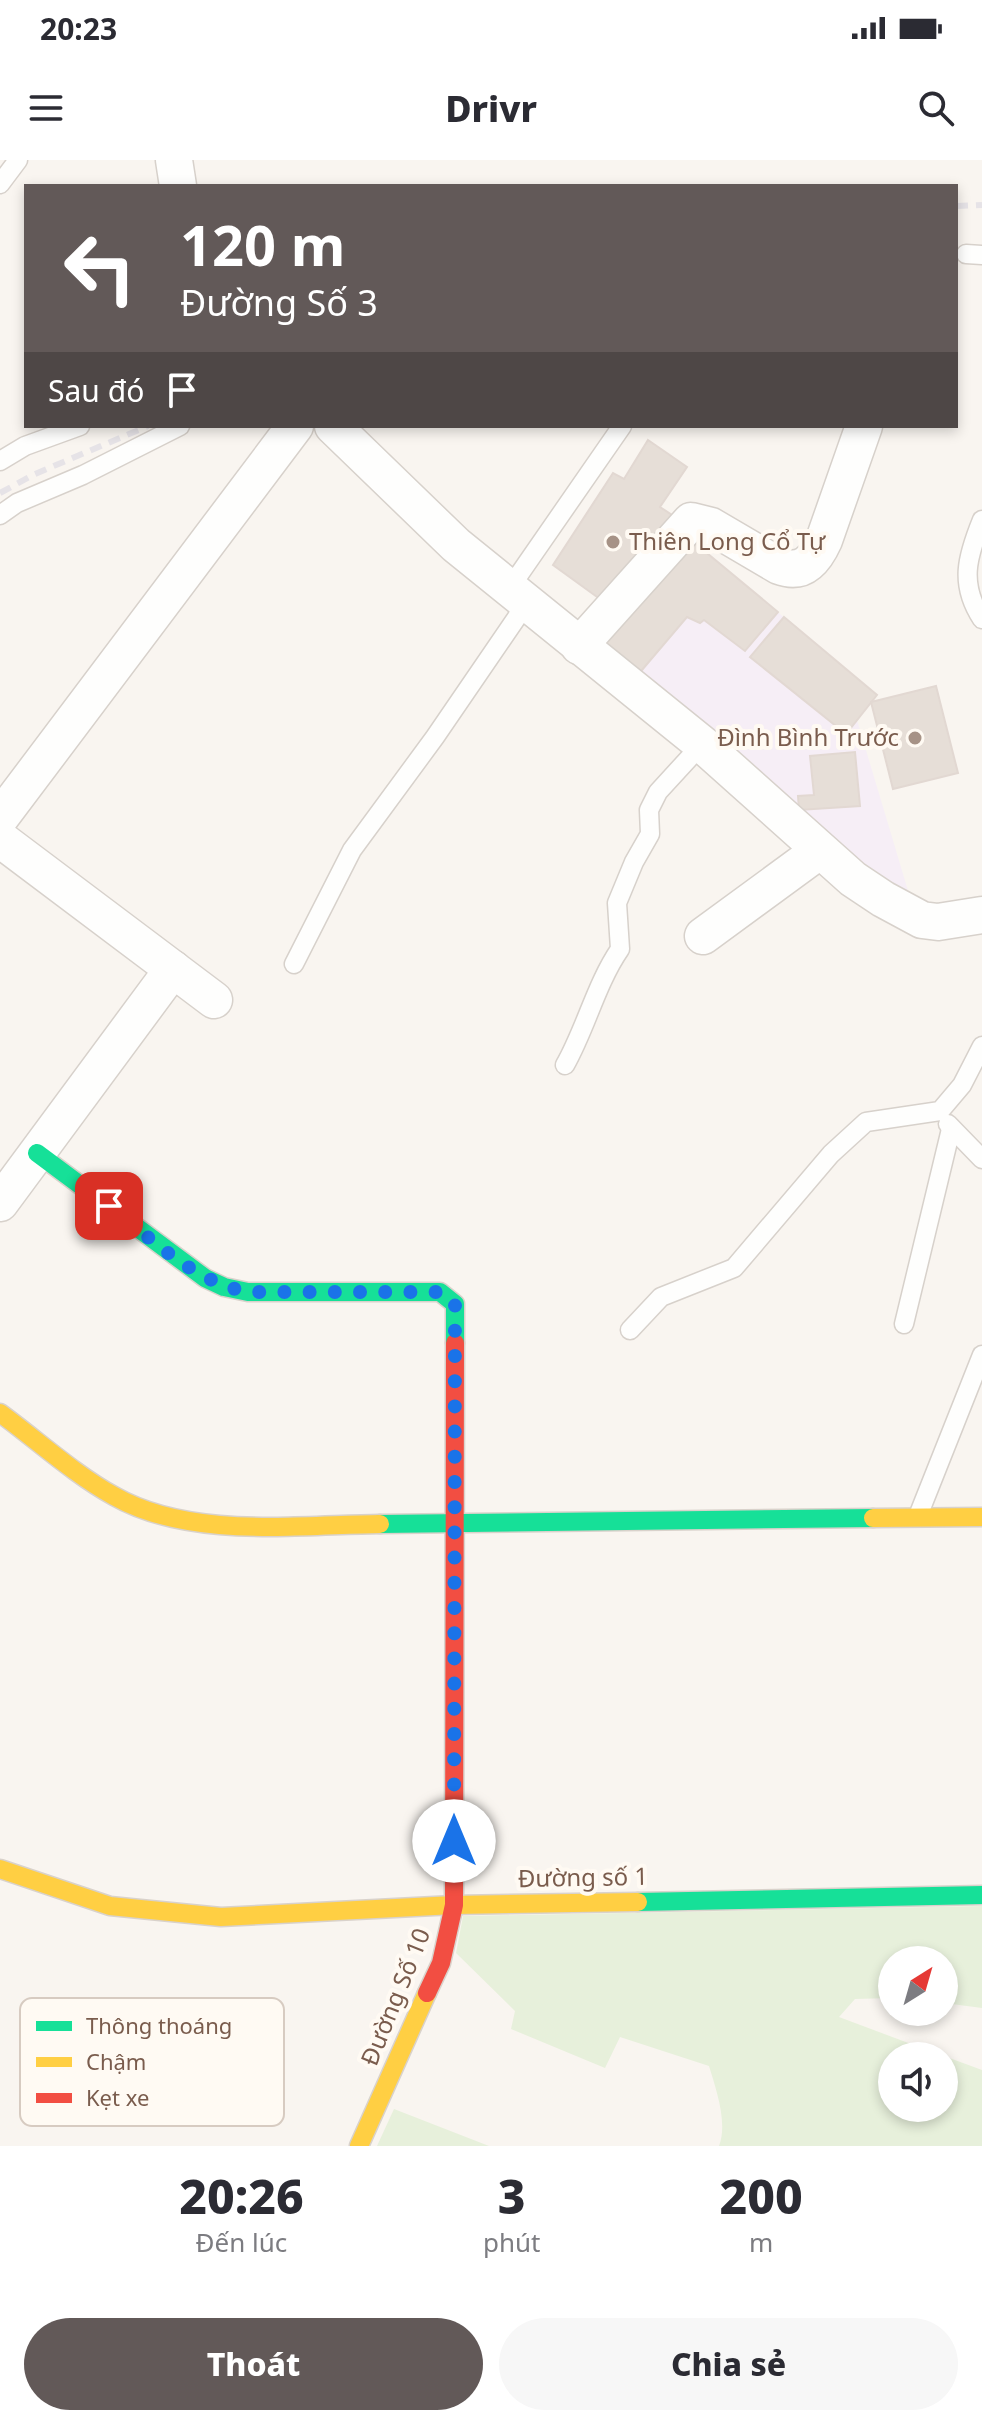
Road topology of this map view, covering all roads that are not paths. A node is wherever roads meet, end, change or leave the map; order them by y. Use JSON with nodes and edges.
{"nodes":[{"id":1,"x":18,"y":160,"type":"edge"},
{"id":2,"x":174,"y":160,"type":"edge"},
{"id":3,"x":0,"y":184,"type":"edge"},
{"id":4,"x":178,"y":184,"type":"edge"},
{"id":5,"x":74,"y":428,"type":"edge"},
{"id":6,"x":176,"y":428,"type":"edge"},
{"id":7,"x":293,"y":428,"type":"edge"},
{"id":8,"x":335,"y":428,"type":"edge"},
{"id":9,"x":621,"y":428,"type":"edge"},
{"id":10,"x":863,"y":428,"type":"edge"},
{"id":11,"x":0,"y":461,"type":"edge"},
{"id":12,"x":0,"y":515,"type":"edge"},
{"id":13,"x":982,"y":520,"type":"edge"},
{"id":14,"x":517,"y":596,"type":"junction"},
{"id":15,"x":982,"y":619,"type":"edge"},
{"id":16,"x":579,"y":646,"type":"junction"},
{"id":17,"x":702,"y":744,"type":"junction"},
{"id":18,"x":0,"y":818,"type":"edge"},
{"id":19,"x":0,"y":839,"type":"edge"},
{"id":20,"x":819,"y":851,"type":"junction"},
{"id":21,"x":982,"y":915,"type":"edge"},
{"id":22,"x":703,"y":936,"type":"dead end"},
{"id":23,"x":294,"y":964,"type":"dead end"},
{"id":24,"x":173,"y":969,"type":"junction"},
{"id":25,"x":214,"y":1000,"type":"dead end"},
{"id":26,"x":982,"y":1046,"type":"edge"},
{"id":27,"x":565,"y":1065,"type":"dead end"},
{"id":28,"x":940,"y":1111,"type":"junction"},
{"id":29,"x":951,"y":1129,"type":"junction"},
{"id":30,"x":37,"y":1153,"type":"junction"},
{"id":31,"x":982,"y":1159,"type":"edge"},
{"id":32,"x":0,"y":1203,"type":"edge"},
{"id":33,"x":904,"y":1324,"type":"dead end"},
{"id":34,"x":630,"y":1330,"type":"dead end"},
{"id":35,"x":981,"y":1362,"type":"edge"},
{"id":36,"x":0,"y":1413,"type":"edge"},
{"id":37,"x":982,"y":1517,"type":"edge"},
{"id":38,"x":918,"y":1518,"type":"junction"},
{"id":39,"x":454,"y":1523,"type":"junction"},
{"id":40,"x":0,"y":1869,"type":"edge"},
{"id":41,"x":982,"y":1895,"type":"edge"},
{"id":42,"x":454,"y":1905,"type":"junction"},
{"id":43,"x":359,"y":2146,"type":"edge"}],
"edges":[{"from":1,"to":3,"type":"lane"},
{"from":2,"to":4,"type":"street"},
{"from":5,"to":11,"type":"lane"},
{"from":6,"to":12,"type":"lane"},
{"from":7,"to":18,"type":"street"},
{"from":8,"to":14,"type":"street"},
{"from":9,"to":14,"type":"lane"},
{"from":10,"to":16,"type":"street"},
{"from":13,"to":15,"type":"lane"},
{"from":14,"to":16,"type":"street"},
{"from":14,"to":23,"type":"lane"},
{"from":16,"to":17,"type":"street"},
{"from":17,"to":20,"type":"street"},
{"from":17,"to":27,"type":"lane"},
{"from":19,"to":24,"type":"street"},
{"from":20,"to":21,"type":"street"},
{"from":20,"to":22,"type":"street"},
{"from":24,"to":25,"type":"street"},
{"from":24,"to":30,"type":"street"},
{"from":26,"to":28,"type":"lane"},
{"from":28,"to":29,"type":"lane"},
{"from":28,"to":34,"type":"lane"},
{"from":29,"to":31,"type":"lane"},
{"from":29,"to":33,"type":"lane"},
{"from":30,"to":32,"type":"street"},
{"from":30,"to":39,"type":"street","name":"Đường Số 10"},
{"from":35,"to":38,"type":"lane"},
{"from":36,"to":39,"type":"street"},
{"from":37,"to":38,"type":"street"},
{"from":38,"to":39,"type":"street"},
{"from":39,"to":42,"type":"street","name":"Đường Số 10"},
{"from":40,"to":42,"type":"street","name":"Đường số 1"},
{"from":41,"to":42,"type":"street","name":"Đường số 1"},
{"from":42,"to":43,"type":"street","name":"Đường Số 10"}]}
